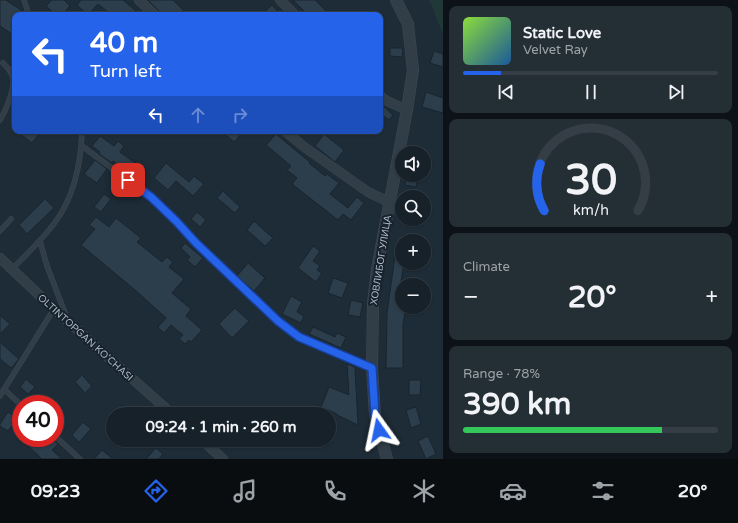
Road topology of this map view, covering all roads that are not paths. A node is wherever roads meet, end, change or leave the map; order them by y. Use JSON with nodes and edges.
{"nodes":[{"id":1,"x":24,"y":0,"type":"edge"},
{"id":2,"x":139,"y":0,"type":"edge"},
{"id":3,"x":280,"y":0,"type":"edge"},
{"id":4,"x":396,"y":0,"type":"edge"},
{"id":5,"x":28,"y":12,"type":"edge"},
{"id":6,"x":152,"y":12,"type":"edge"},
{"id":7,"x":292,"y":12,"type":"edge"},
{"id":8,"x":3,"y":63,"type":"dead end"},
{"id":9,"x":12,"y":74,"type":"edge"},
{"id":10,"x":12,"y":93,"type":"edge"},
{"id":11,"x":383,"y":98,"type":"edge"},
{"id":12,"x":407,"y":110,"type":"junction"},
{"id":13,"x":0,"y":120,"type":"edge"},
{"id":14,"x":82,"y":134,"type":"edge"},
{"id":15,"x":289,"y":134,"type":"edge"},
{"id":16,"x":82,"y":146,"type":"junction"},
{"id":17,"x":389,"y":202,"type":"junction"},
{"id":18,"x":11,"y":219,"type":"dead end"},
{"id":19,"x":0,"y":231,"type":"edge"},
{"id":20,"x":40,"y":241,"type":"junction"},
{"id":21,"x":0,"y":258,"type":"edge"},
{"id":22,"x":12,"y":269,"type":"junction"},
{"id":23,"x":54,"y":309,"type":"junction"},
{"id":24,"x":68,"y":322,"type":"junction"},
{"id":25,"x":372,"y":368,"type":"junction"},
{"id":26,"x":4,"y":389,"type":"junction"},
{"id":27,"x":0,"y":396,"type":"edge"},
{"id":28,"x":12,"y":397,"type":"edge"},
{"id":29,"x":164,"y":407,"type":"edge"},
{"id":30,"x":64,"y":444,"type":"edge"},
{"id":31,"x":210,"y":447,"type":"edge"},
{"id":32,"x":80,"y":459,"type":"edge"},
{"id":33,"x":223,"y":459,"type":"edge"},
{"id":34,"x":387,"y":459,"type":"edge"}],
"edges":[{"from":1,"to":5,"type":"lane"},
{"from":2,"to":6,"type":"street"},
{"from":3,"to":7,"type":"street"},
{"from":4,"to":12,"type":"street","name":"ХОВЛИБОГ УЛИЦА"},
{"from":8,"to":9,"type":"lane"},
{"from":10,"to":13,"type":"lane"},
{"from":11,"to":12,"type":"street"},
{"from":12,"to":17,"type":"street","name":"ХОВЛИБОГ УЛИЦА"},
{"from":14,"to":16,"type":"lane"},
{"from":15,"to":17,"type":"street"},
{"from":16,"to":20,"type":"lane"},
{"from":16,"to":25,"type":"lane"},
{"from":17,"to":25,"type":"street","name":"ХОВЛИБОГ УЛИЦА"},
{"from":18,"to":19,"type":"lane"},
{"from":20,"to":22,"type":"lane"},
{"from":20,"to":24,"type":"lane"},
{"from":21,"to":22,"type":"street","name":"OLTINTOPGAN KO'CHASI"},
{"from":22,"to":23,"type":"street","name":"OLTINTOPGAN KO'CHASI"},
{"from":23,"to":24,"type":"street","name":"OLTINTOPGAN KO'CHASI"},
{"from":23,"to":26,"type":"lane"},
{"from":24,"to":29,"type":"street","name":"OLTINTOPGAN KO'CHASI"},
{"from":25,"to":34,"type":"street","name":"ХОВЛИБОГ УЛИЦА"},
{"from":26,"to":27,"type":"lane"},
{"from":26,"to":28,"type":"lane"},
{"from":30,"to":32,"type":"lane"},
{"from":31,"to":33,"type":"street"}]}
